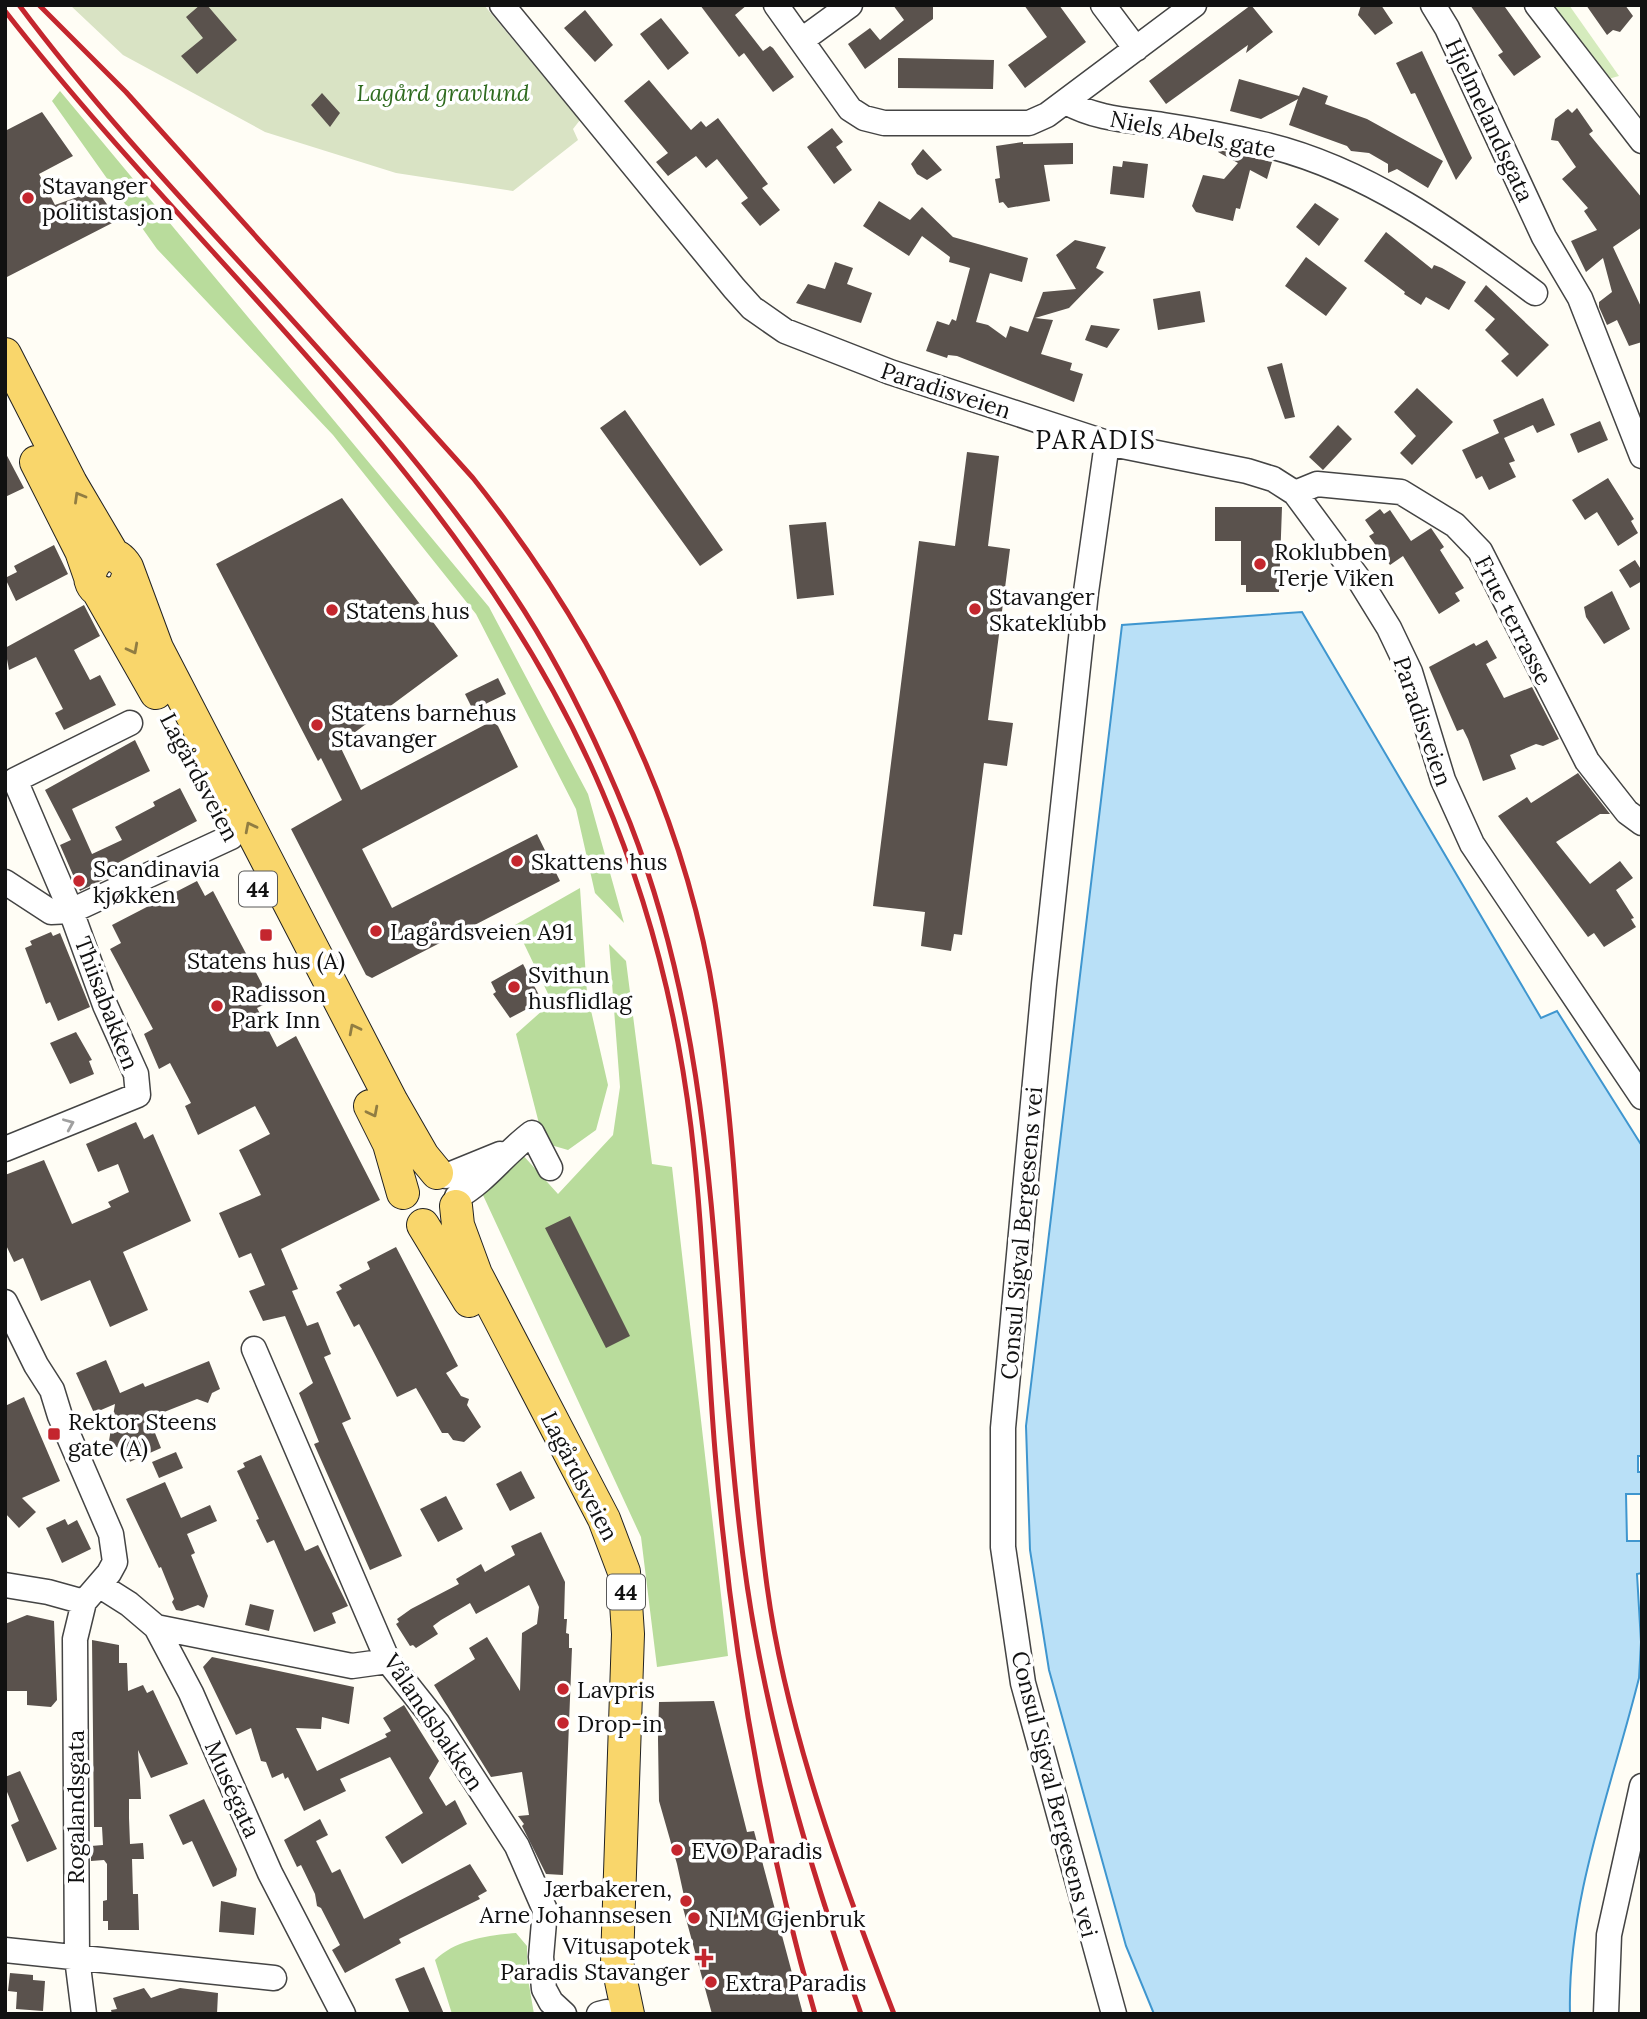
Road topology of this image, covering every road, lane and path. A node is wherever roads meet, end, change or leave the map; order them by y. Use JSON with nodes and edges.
{"nodes":[{"id":1,"x":502,"y":5,"type":"edge"},
{"id":2,"x":776,"y":5,"type":"edge"},
{"id":3,"x":850,"y":5,"type":"edge"},
{"id":4,"x":1103,"y":5,"type":"edge"},
{"id":5,"x":1195,"y":5,"type":"edge"},
{"id":6,"x":1433,"y":5,"type":"edge"},
{"id":7,"x":1537,"y":5,"type":"edge"},
{"id":8,"x":802,"y":40,"type":"junction"},
{"id":9,"x":1136,"y":49,"type":"junction"},
{"id":10,"x":1066,"y":102,"type":"junction"},
{"id":11,"x":1642,"y":141,"type":"edge"},
{"id":12,"x":1535,"y":293,"type":"dead end"},
{"id":13,"x":5,"y":354,"type":"edge"},
{"id":14,"x":5,"y":402,"type":"edge"},
{"id":15,"x":1107,"y":443,"type":"junction"},
{"id":16,"x":1642,"y":457,"type":"edge"},
{"id":17,"x":1295,"y":493,"type":"junction"},
{"id":18,"x":121,"y":565,"type":"junction"},
{"id":19,"x":94,"y":584,"type":"junction"},
{"id":20,"x":130,"y":723,"type":"dead end"},
{"id":21,"x":1642,"y":823,"type":"edge"},
{"id":22,"x":231,"y":837,"type":"junction"},
{"id":23,"x":5,"y":882,"type":"edge"},
{"id":24,"x":71,"y":911,"type":"junction"},
{"id":25,"x":1642,"y":1097,"type":"edge"},
{"id":26,"x":5,"y":1149,"type":"edge"},
{"id":27,"x":550,"y":1168,"type":"dead end"},
{"id":28,"x":449,"y":1188,"type":"junction"},
{"id":29,"x":403,"y":1193,"type":"junction"},
{"id":30,"x":423,"y":1225,"type":"junction"},
{"id":31,"x":5,"y":1302,"type":"edge"},
{"id":32,"x":254,"y":1349,"type":"dead end"},
{"id":33,"x":5,"y":1586,"type":"edge"},
{"id":34,"x":92,"y":1593,"type":"junction"},
{"id":35,"x":156,"y":1627,"type":"junction"},
{"id":36,"x":388,"y":1661,"type":"junction"},
{"id":37,"x":1642,"y":1786,"type":"edge"},
{"id":38,"x":5,"y":1950,"type":"edge"},
{"id":39,"x":76,"y":1958,"type":"junction"},
{"id":40,"x":274,"y":1978,"type":"dead end"},
{"id":41,"x":611,"y":2013,"type":"edge"},
{"id":42,"x":84,"y":2014,"type":"edge"},
{"id":43,"x":343,"y":2014,"type":"edge"},
{"id":44,"x":564,"y":2014,"type":"edge"},
{"id":45,"x":1114,"y":2014,"type":"edge"},
{"id":46,"x":1606,"y":2014,"type":"edge"}],
"edges":[{"from":1,"to":15,"type":"street","name":"Paradisveien"},
{"from":2,"to":8,"type":"street"},
{"from":3,"to":8,"type":"street"},
{"from":4,"to":9,"type":"street"},
{"from":5,"to":9,"type":"street"},
{"from":6,"to":16,"type":"street","name":"Hjelmelandsgata"},
{"from":7,"to":11,"type":"street"},
{"from":8,"to":10,"type":"street"},
{"from":9,"to":10,"type":"street"},
{"from":10,"to":12,"type":"street","name":"Niels Abels gate"},
{"from":18,"to":13,"type":"main road","name":"Lagårdsveien","number":"44","one_way":true},
{"from":14,"to":19,"type":"main road","name":"Lagårdsveien","number":"44"},
{"from":15,"to":17,"type":"street","name":"Paradisveien"},
{"from":15,"to":45,"type":"street","name":"Consul Sigval Bergesens vei"},
{"from":17,"to":21,"type":"street","name":"Frue terrasse"},
{"from":17,"to":25,"type":"street","name":"Paradisveien"},
{"from":18,"to":19,"type":"main road"},
{"from":28,"to":18,"type":"main road","name":"Lagårdsveien","number":"44","one_way":true},
{"from":19,"to":22,"type":"main road","name":"Lagårdsveien","number":"44","one_way":true},
{"from":20,"to":24,"type":"street","name":"Thiisabakken"},
{"from":22,"to":24,"type":"street"},
{"from":22,"to":29,"type":"main road","name":"Lagårdsveien","number":"44","one_way":true},
{"from":23,"to":24,"type":"street"},
{"from":26,"to":24,"type":"street","name":"Thiisabakken","one_way":true},
{"from":27,"to":28,"type":"street"},
{"from":28,"to":29,"type":"main road"},
{"from":28,"to":30,"type":"main road"},
{"from":28,"to":41,"type":"main road","name":"Lagårdsveien","number":"44"},
{"from":29,"to":30,"type":"main road","number":"44"},
{"from":30,"to":41,"type":"main road","name":"Lagårdsveien","number":"44"},
{"from":31,"to":34,"type":"street"},
{"from":32,"to":36,"type":"street","name":"Vålandsbakken"},
{"from":33,"to":34,"type":"street","name":"Muségata"},
{"from":34,"to":35,"type":"street","name":"Muségata"},
{"from":34,"to":39,"type":"street","name":"Rogalandsgata"},
{"from":35,"to":36,"type":"street"},
{"from":35,"to":43,"type":"street","name":"Muségata"},
{"from":36,"to":44,"type":"street","name":"Vålandsbakken"},
{"from":37,"to":46,"type":"street"},
{"from":38,"to":39,"type":"street"},
{"from":39,"to":40,"type":"street"},
{"from":39,"to":42,"type":"street","name":"Rogalandsgata"}]}
